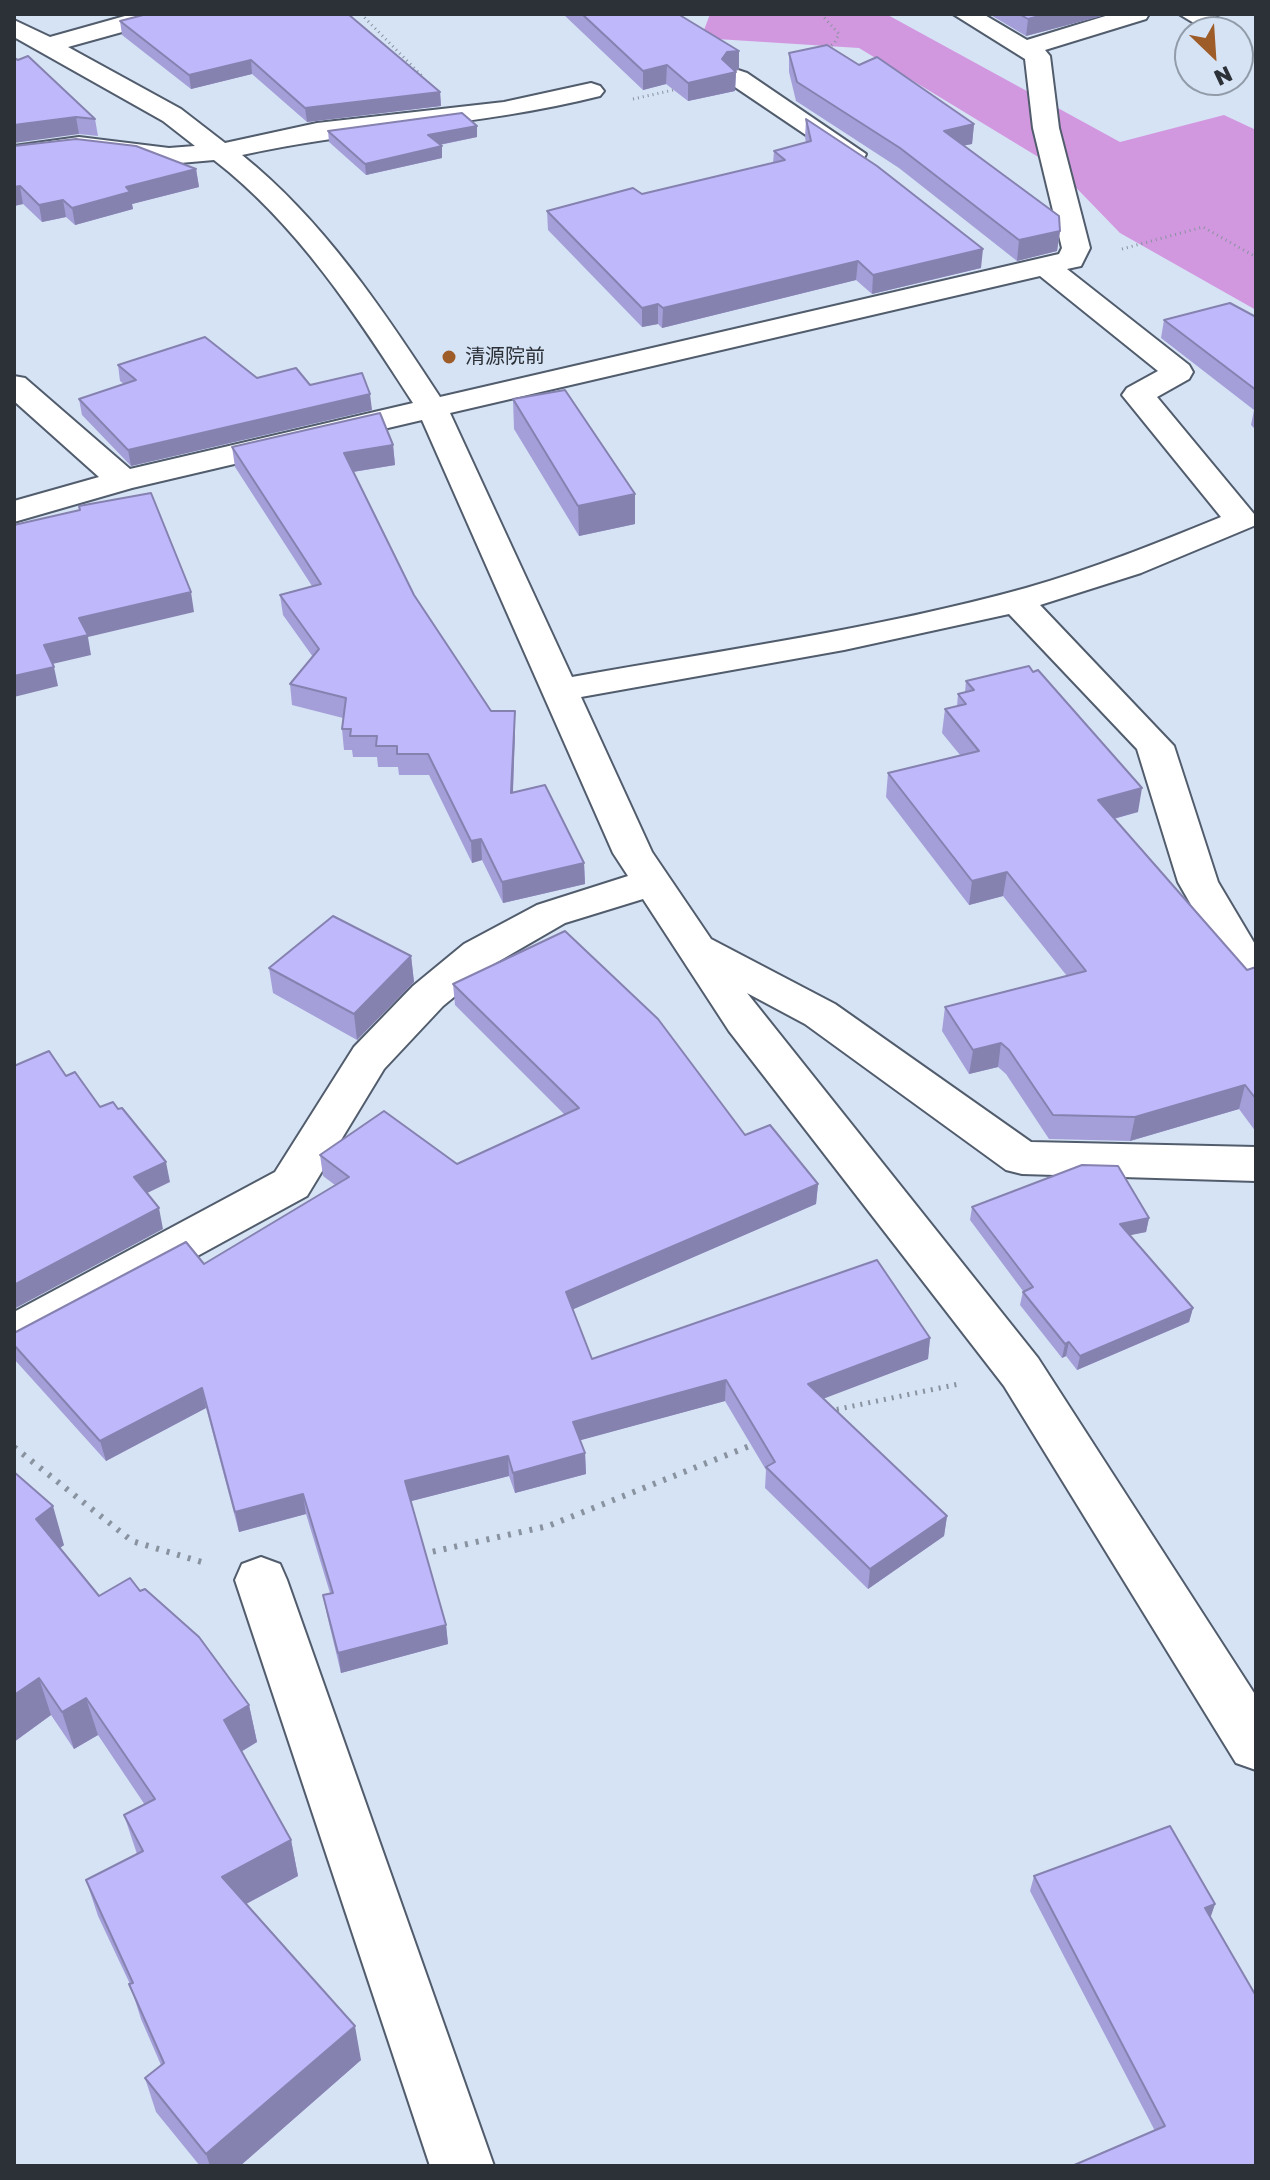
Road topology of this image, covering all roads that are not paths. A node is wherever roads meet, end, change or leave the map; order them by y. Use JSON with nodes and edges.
{"nodes":[{"id":1,"x":160,"y":14,"type":"edge"},
{"id":2,"x":965,"y":14,"type":"edge"},
{"id":3,"x":1137,"y":14,"type":"edge"},
{"id":4,"x":1084,"y":19,"type":"edge"},
{"id":5,"x":14,"y":27,"type":"edge"},
{"id":6,"x":47,"y":45,"type":"junction"},
{"id":7,"x":1024,"y":49,"type":"junction"},
{"id":8,"x":738,"y":78,"type":"edge"},
{"id":9,"x":591,"y":91,"type":"dead end"},
{"id":10,"x":220,"y":152,"type":"junction"},
{"id":11,"x":14,"y":154,"type":"edge"},
{"id":12,"x":875,"y":168,"type":"edge"},
{"id":13,"x":987,"y":254,"type":"dead end"},
{"id":14,"x":1045,"y":266,"type":"junction"},
{"id":15,"x":1011,"y":274,"type":"junction"},
{"id":16,"x":14,"y":385,"type":"edge"},
{"id":17,"x":433,"y":410,"type":"junction"},
{"id":18,"x":123,"y":480,"type":"junction"},
{"id":19,"x":14,"y":512,"type":"edge"},
{"id":20,"x":1016,"y":601,"type":"junction"},
{"id":21,"x":559,"y":690,"type":"junction"},
{"id":22,"x":652,"y":882,"type":"junction"},
{"id":23,"x":695,"y":947,"type":"junction"},
{"id":24,"x":1256,"y":974,"type":"edge"},
{"id":25,"x":1256,"y":1164,"type":"edge"},
{"id":26,"x":14,"y":1334,"type":"edge"},
{"id":27,"x":261,"y":1580,"type":"road end"},
{"id":28,"x":1252,"y":1732,"type":"edge"},
{"id":29,"x":462,"y":2166,"type":"edge"}],
"edges":[{"from":1,"to":6,"type":"street"},
{"from":2,"to":7,"type":"street"},
{"from":3,"to":4,"type":"street"},
{"from":4,"to":7,"type":"street"},
{"from":5,"to":6,"type":"street"},
{"from":6,"to":10,"type":"street"},
{"from":7,"to":14,"type":"street"},
{"from":8,"to":12,"type":"street"},
{"from":9,"to":10,"type":"street"},
{"from":10,"to":11,"type":"street"},
{"from":10,"to":17,"type":"street"},
{"from":13,"to":15,"type":"street"},
{"from":14,"to":15,"type":"street"},
{"from":14,"to":20,"type":"street"},
{"from":15,"to":17,"type":"street"},
{"from":16,"to":18,"type":"street"},
{"from":17,"to":18,"type":"street"},
{"from":17,"to":21,"type":"street"},
{"from":18,"to":19,"type":"street"},
{"from":20,"to":21,"type":"street"},
{"from":20,"to":24,"type":"street"},
{"from":21,"to":22,"type":"street"},
{"from":22,"to":23,"type":"street"},
{"from":22,"to":26,"type":"street"},
{"from":23,"to":25,"type":"street"},
{"from":23,"to":28,"type":"street"},
{"from":27,"to":29,"type":"street"}]}
